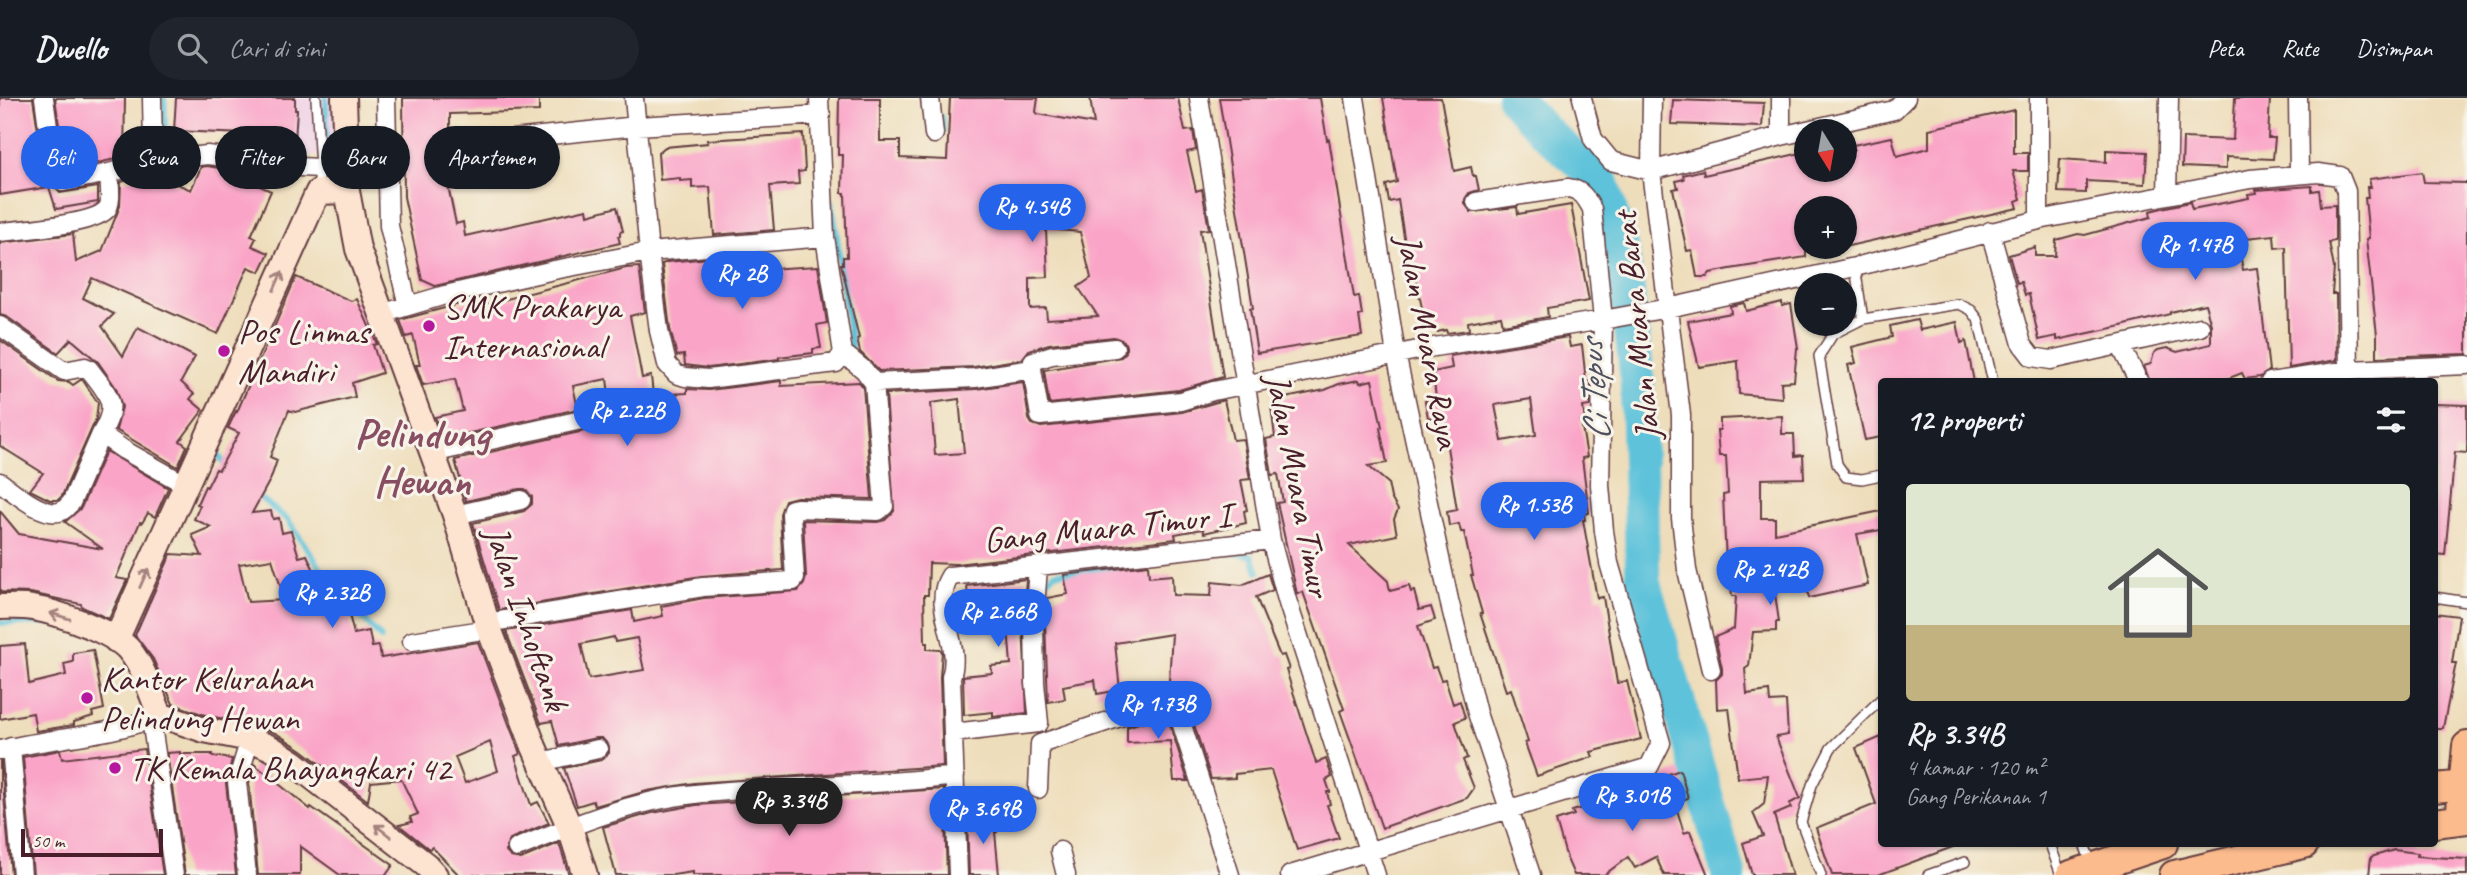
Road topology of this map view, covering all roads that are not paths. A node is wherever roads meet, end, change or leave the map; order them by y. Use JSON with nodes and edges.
{"nodes":[{"id":1,"x":44,"y":98,"type":"edge"},
{"id":2,"x":152,"y":98,"type":"edge"},
{"id":3,"x":316,"y":98,"type":"edge"},
{"id":4,"x":344,"y":98,"type":"edge"},
{"id":5,"x":386,"y":98,"type":"edge"},
{"id":6,"x":634,"y":98,"type":"edge"},
{"id":7,"x":930,"y":98,"type":"edge"},
{"id":8,"x":1199,"y":98,"type":"edge"},
{"id":9,"x":1355,"y":98,"type":"edge"},
{"id":10,"x":1582,"y":98,"type":"edge"},
{"id":11,"x":1652,"y":98,"type":"edge"},
{"id":12,"x":1781,"y":98,"type":"edge"},
{"id":13,"x":1906,"y":98,"type":"edge"},
{"id":14,"x":2039,"y":98,"type":"edge"},
{"id":15,"x":2169,"y":98,"type":"edge"},
{"id":16,"x":2298,"y":98,"type":"edge"},
{"id":17,"x":820,"y":107,"type":"edge"},
{"id":18,"x":153,"y":126,"type":"edge"},
{"id":19,"x":637,"y":126,"type":"junction"},
{"id":20,"x":560,"y":134,"type":"edge"},
{"id":21,"x":934,"y":134,"type":"dead end"},
{"id":22,"x":1781,"y":136,"type":"junction"},
{"id":23,"x":1651,"y":171,"type":"junction"},
{"id":24,"x":109,"y":173,"type":"junction"},
{"id":25,"x":2299,"y":174,"type":"junction"},
{"id":26,"x":319,"y":180,"type":"junction"},
{"id":27,"x":347,"y":191,"type":"junction"},
{"id":28,"x":2168,"y":195,"type":"junction"},
{"id":29,"x":1476,"y":202,"type":"dead end"},
{"id":30,"x":2039,"y":220,"type":"junction"},
{"id":31,"x":1990,"y":231,"type":"junction"},
{"id":32,"x":0,"y":232,"type":"edge"},
{"id":33,"x":825,"y":237,"type":"junction"},
{"id":34,"x":649,"y":252,"type":"junction"},
{"id":35,"x":1855,"y":267,"type":"junction"},
{"id":36,"x":408,"y":306,"type":"junction"},
{"id":37,"x":1659,"y":309,"type":"junction"},
{"id":38,"x":381,"y":314,"type":"junction"},
{"id":39,"x":1610,"y":319,"type":"junction"},
{"id":40,"x":1863,"y":319,"type":"junction"},
{"id":41,"x":2200,"y":327,"type":"dead end"},
{"id":42,"x":3,"y":333,"type":"edge"},
{"id":43,"x":2120,"y":345,"type":"junction"},
{"id":44,"x":1115,"y":348,"type":"dead end"},
{"id":45,"x":1396,"y":354,"type":"junction"},
{"id":46,"x":844,"y":357,"type":"junction"},
{"id":47,"x":2467,"y":365,"type":"edge"},
{"id":48,"x":1032,"y":369,"type":"junction"},
{"id":49,"x":2349,"y":370,"type":"junction"},
{"id":50,"x":1992,"y":378,"type":"edge"},
{"id":51,"x":2137,"y":378,"type":"edge"},
{"id":52,"x":2296,"y":378,"type":"edge"},
{"id":53,"x":874,"y":383,"type":"junction"},
{"id":54,"x":1247,"y":386,"type":"junction"},
{"id":55,"x":631,"y":410,"type":"dead end"},
{"id":56,"x":102,"y":434,"type":"junction"},
{"id":57,"x":432,"y":453,"type":"junction"},
{"id":58,"x":1878,"y":476,"type":"edge"},
{"id":59,"x":0,"y":482,"type":"edge"},
{"id":60,"x":186,"y":485,"type":"junction"},
{"id":61,"x":521,"y":500,"type":"dead end"},
{"id":62,"x":455,"y":515,"type":"junction"},
{"id":63,"x":1270,"y":540,"type":"junction"},
{"id":64,"x":1038,"y":567,"type":"junction"},
{"id":65,"x":2438,"y":598,"type":"edge"},
{"id":66,"x":2467,"y":602,"type":"edge"},
{"id":67,"x":0,"y":607,"type":"edge"},
{"id":68,"x":488,"y":626,"type":"junction"},
{"id":69,"x":116,"y":640,"type":"junction"},
{"id":70,"x":412,"y":641,"type":"dead end"},
{"id":71,"x":1711,"y":670,"type":"dead end"},
{"id":72,"x":1878,"y":702,"type":"edge"},
{"id":73,"x":155,"y":717,"type":"junction"},
{"id":74,"x":953,"y":733,"type":"junction"},
{"id":75,"x":250,"y":739,"type":"junction"},
{"id":76,"x":2467,"y":746,"type":"edge"},
{"id":77,"x":6,"y":749,"type":"edge"},
{"id":78,"x":598,"y":749,"type":"dead end"},
{"id":79,"x":541,"y":762,"type":"junction"},
{"id":80,"x":955,"y":776,"type":"junction"},
{"id":81,"x":2465,"y":785,"type":"edge"},
{"id":82,"x":2438,"y":788,"type":"edge"},
{"id":83,"x":1038,"y":789,"type":"dead end"},
{"id":84,"x":1508,"y":809,"type":"junction"},
{"id":85,"x":2457,"y":822,"type":"edge"},
{"id":86,"x":570,"y":828,"type":"junction"},
{"id":87,"x":2051,"y":847,"type":"edge"},
{"id":88,"x":2150,"y":847,"type":"edge"},
{"id":89,"x":2292,"y":847,"type":"edge"},
{"id":90,"x":517,"y":848,"type":"dead end"},
{"id":91,"x":1060,"y":851,"type":"dead end"},
{"id":92,"x":1368,"y":852,"type":"junction"},
{"id":93,"x":1965,"y":862,"type":"dead end"},
{"id":94,"x":2083,"y":862,"type":"edge"},
{"id":95,"x":426,"y":872,"type":"edge"},
{"id":96,"x":2192,"y":873,"type":"edge"},
{"id":97,"x":22,"y":875,"type":"edge"},
{"id":98,"x":174,"y":875,"type":"edge"},
{"id":99,"x":247,"y":875,"type":"edge"},
{"id":100,"x":585,"y":875,"type":"edge"},
{"id":101,"x":958,"y":875,"type":"edge"},
{"id":102,"x":1066,"y":875,"type":"edge"},
{"id":103,"x":1230,"y":875,"type":"edge"},
{"id":104,"x":1290,"y":875,"type":"edge"},
{"id":105,"x":1376,"y":875,"type":"edge"},
{"id":106,"x":1531,"y":875,"type":"edge"},
{"id":107,"x":1821,"y":875,"type":"edge"},
{"id":108,"x":1928,"y":875,"type":"edge"},
{"id":109,"x":2062,"y":875,"type":"edge"}],
"edges":[{"from":1,"to":24,"type":"street"},
{"from":2,"to":18,"type":"street"},
{"from":3,"to":26,"type":"lane"},
{"from":4,"to":27,"type":"street","name":"Jalan Inhoftank"},
{"from":5,"to":36,"type":"street"},
{"from":6,"to":19,"type":"street"},
{"from":7,"to":21,"type":"street"},
{"from":8,"to":54,"type":"street","name":"Jalan Muara Timur"},
{"from":9,"to":45,"type":"street","name":"Jalan Muara Raya"},
{"from":10,"to":23,"type":"street"},
{"from":11,"to":23,"type":"street","name":"Jalan Muara Barat"},
{"from":12,"to":22,"type":"street"},
{"from":13,"to":22,"type":"street"},
{"from":14,"to":30,"type":"street"},
{"from":15,"to":28,"type":"street"},
{"from":16,"to":25,"type":"street"},
{"from":17,"to":19,"type":"street"},
{"from":17,"to":33,"type":"street"},
{"from":19,"to":20,"type":"street"},
{"from":19,"to":34,"type":"street"},
{"from":22,"to":23,"type":"street"},
{"from":23,"to":37,"type":"street","name":"Jalan Muara Barat"},
{"from":24,"to":26,"type":"street"},
{"from":24,"to":32,"type":"street"},
{"from":25,"to":28,"type":"street"},
{"from":25,"to":49,"type":"street"},
{"from":26,"to":27,"type":"street"},
{"from":60,"to":26,"type":"street","one_way":true},
{"from":27,"to":38,"type":"street","name":"Jalan Inhoftank"},
{"from":28,"to":30,"type":"street"},
{"from":29,"to":39,"type":"street","name":"Jalan Muara Barat"},
{"from":30,"to":31,"type":"street"},
{"from":31,"to":35,"type":"street"},
{"from":31,"to":43,"type":"street"},
{"from":33,"to":34,"type":"street"},
{"from":33,"to":46,"type":"street"},
{"from":34,"to":36,"type":"street"},
{"from":34,"to":46,"type":"street"},
{"from":35,"to":37,"type":"street"},
{"from":35,"to":40,"type":"lane"},
{"from":36,"to":38,"type":"street"},
{"from":37,"to":39,"type":"street"},
{"from":37,"to":71,"type":"street","name":"Jalan Muara Barat"},
{"from":38,"to":57,"type":"street","name":"Jalan Inhoftank"},
{"from":39,"to":45,"type":"street"},
{"from":39,"to":84,"type":"street"},
{"from":40,"to":50,"type":"lane"},
{"from":40,"to":58,"type":"lane"},
{"from":41,"to":43,"type":"street"},
{"from":42,"to":56,"type":"street"},
{"from":43,"to":51,"type":"street"},
{"from":44,"to":48,"type":"street"},
{"from":45,"to":54,"type":"street"},
{"from":45,"to":84,"type":"street","name":"Jalan Muara Raya"},
{"from":46,"to":53,"type":"street"},
{"from":47,"to":49,"type":"street"},
{"from":48,"to":53,"type":"street"},
{"from":48,"to":54,"type":"street"},
{"from":49,"to":52,"type":"street"},
{"from":53,"to":68,"type":"street"},
{"from":54,"to":63,"type":"street","name":"Jalan Muara Timur"},
{"from":55,"to":57,"type":"street"},
{"from":56,"to":59,"type":"street"},
{"from":56,"to":60,"type":"street"},
{"from":57,"to":62,"type":"street","name":"Jalan Inhoftank"},
{"from":69,"to":60,"type":"street","one_way":true},
{"from":61,"to":62,"type":"street"},
{"from":62,"to":68,"type":"street","name":"Jalan Inhoftank"},
{"from":63,"to":64,"type":"street","name":"Gang Muara Timur I"},
{"from":63,"to":92,"type":"street","name":"Jalan Muara Timur"},
{"from":64,"to":74,"type":"street"},
{"from":64,"to":74,"type":"street","name":"Gang Muara Timur I"},
{"from":65,"to":66,"type":"lane"},
{"from":69,"to":67,"type":"street","one_way":true},
{"from":68,"to":70,"type":"street"},
{"from":68,"to":79,"type":"street","name":"Jalan Inhoftank"},
{"from":69,"to":73,"type":"street"},
{"from":72,"to":107,"type":"lane"},
{"from":73,"to":75,"type":"street"},
{"from":73,"to":77,"type":"street"},
{"from":73,"to":98,"type":"street"},
{"from":74,"to":80,"type":"street"},
{"from":95,"to":75,"type":"street","one_way":true},
{"from":75,"to":99,"type":"street"},
{"from":76,"to":81,"type":"main road"},
{"from":77,"to":97,"type":"street"},
{"from":78,"to":79,"type":"street"},
{"from":79,"to":86,"type":"street","name":"Jalan Inhoftank"},
{"from":80,"to":86,"type":"street"},
{"from":80,"to":101,"type":"street"},
{"from":81,"to":82,"type":"main road"},
{"from":81,"to":85,"type":"main road"},
{"from":83,"to":103,"type":"street"},
{"from":84,"to":92,"type":"street"},
{"from":84,"to":106,"type":"street","name":"Jalan Muara Raya"},
{"from":86,"to":90,"type":"street"},
{"from":86,"to":100,"type":"street","name":"Jalan Inhoftank"},
{"from":87,"to":109,"type":"lane"},
{"from":88,"to":94,"type":"main road"},
{"from":89,"to":96,"type":"main road"},
{"from":91,"to":102,"type":"street"},
{"from":92,"to":104,"type":"street"},
{"from":92,"to":105,"type":"street","name":"Jalan Muara Timur"},
{"from":93,"to":108,"type":"lane"}]}
